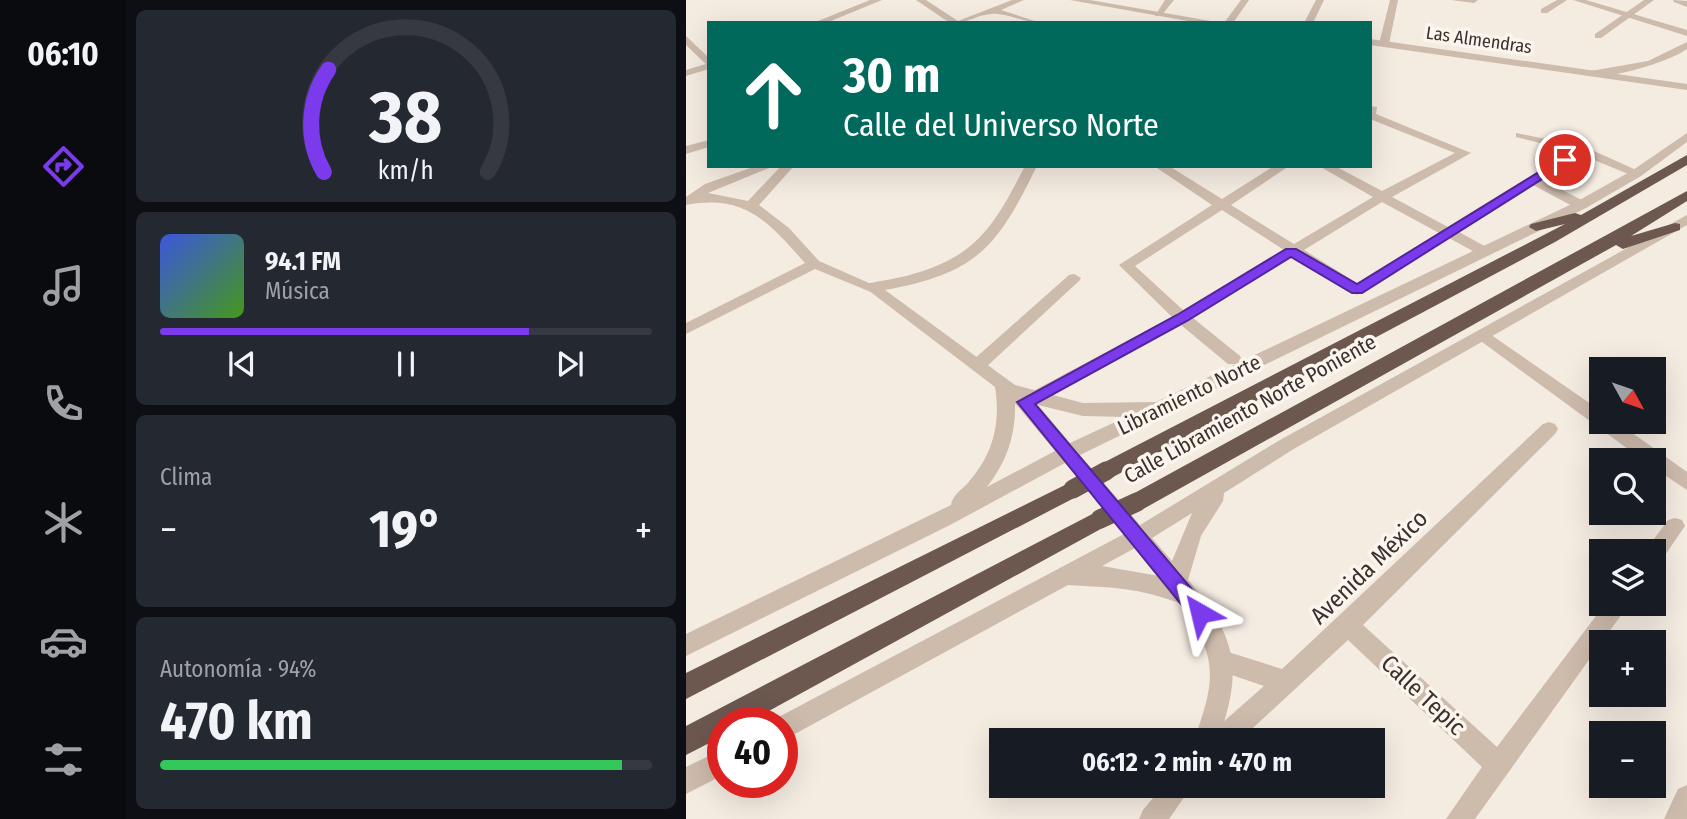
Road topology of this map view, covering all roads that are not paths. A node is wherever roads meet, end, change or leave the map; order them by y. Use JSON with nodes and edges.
{"nodes":[{"id":1,"x":878,"y":0,"type":"edge"},
{"id":2,"x":920,"y":0,"type":"edge"},
{"id":3,"x":1020,"y":0,"type":"edge"},
{"id":4,"x":1074,"y":0,"type":"edge"},
{"id":5,"x":1170,"y":0,"type":"edge"},
{"id":6,"x":1245,"y":0,"type":"edge"},
{"id":7,"x":1320,"y":0,"type":"edge"},
{"id":8,"x":1394,"y":0,"type":"edge"},
{"id":9,"x":1455,"y":0,"type":"edge"},
{"id":10,"x":1474,"y":0,"type":"edge"},
{"id":11,"x":1563,"y":0,"type":"edge"},
{"id":12,"x":1577,"y":0,"type":"edge"},
{"id":13,"x":1650,"y":0,"type":"edge"},
{"id":14,"x":1677,"y":0,"type":"edge"},
{"id":15,"x":1090,"y":2,"type":"edge"},
{"id":16,"x":1687,"y":4,"type":"edge"},
{"id":17,"x":995,"y":11,"type":"junction"},
{"id":18,"x":1544,"y":11,"type":"dead end"},
{"id":19,"x":1158,"y":14,"type":"junction"},
{"id":20,"x":1628,"y":15,"type":"junction"},
{"id":21,"x":822,"y":21,"type":"edge"},
{"id":22,"x":954,"y":21,"type":"edge"},
{"id":23,"x":963,"y":21,"type":"edge"},
{"id":24,"x":1030,"y":21,"type":"edge"},
{"id":25,"x":1205,"y":21,"type":"edge"},
{"id":26,"x":1229,"y":21,"type":"edge"},
{"id":27,"x":1309,"y":21,"type":"edge"},
{"id":28,"x":1687,"y":33,"type":"edge"},
{"id":29,"x":1598,"y":36,"type":"dead end"},
{"id":30,"x":686,"y":39,"type":"edge"},
{"id":31,"x":1372,"y":42,"type":"edge"},
{"id":32,"x":1384,"y":44,"type":"junction"},
{"id":33,"x":1687,"y":45,"type":"edge"},
{"id":34,"x":707,"y":63,"type":"edge"},
{"id":35,"x":707,"y":66,"type":"edge"},
{"id":36,"x":686,"y":73,"type":"edge"},
{"id":37,"x":1584,"y":73,"type":"junction"},
{"id":38,"x":1687,"y":87,"type":"edge"},
{"id":39,"x":1372,"y":111,"type":"edge"},
{"id":40,"x":1520,"y":135,"type":"dead end"},
{"id":41,"x":1687,"y":136,"type":"edge"},
{"id":42,"x":707,"y":144,"type":"edge"},
{"id":43,"x":686,"y":150,"type":"edge"},
{"id":44,"x":1581,"y":150,"type":"junction"},
{"id":45,"x":1687,"y":159,"type":"edge"},
{"id":46,"x":762,"y":168,"type":"edge"},
{"id":47,"x":786,"y":168,"type":"edge"},
{"id":48,"x":1030,"y":168,"type":"edge"},
{"id":49,"x":1163,"y":168,"type":"edge"},
{"id":50,"x":1280,"y":168,"type":"edge"},
{"id":51,"x":1329,"y":168,"type":"edge"},
{"id":52,"x":1637,"y":173,"type":"junction"},
{"id":53,"x":1532,"y":180,"type":"junction"},
{"id":54,"x":1687,"y":195,"type":"edge"},
{"id":55,"x":1383,"y":196,"type":"junction"},
{"id":56,"x":688,"y":197,"type":"edge"},
{"id":57,"x":751,"y":205,"type":"junction"},
{"id":58,"x":1219,"y":206,"type":"junction"},
{"id":59,"x":1604,"y":210,"type":"junction"},
{"id":60,"x":1577,"y":211,"type":"junction"},
{"id":61,"x":1653,"y":218,"type":"junction"},
{"id":62,"x":1681,"y":223,"type":"edge"},
{"id":63,"x":1449,"y":233,"type":"junction"},
{"id":64,"x":1550,"y":239,"type":"junction"},
{"id":65,"x":1636,"y":241,"type":"junction"},
{"id":66,"x":1291,"y":251,"type":"junction"},
{"id":67,"x":1485,"y":252,"type":"junction"},
{"id":68,"x":1588,"y":253,"type":"junction"},
{"id":69,"x":1622,"y":257,"type":"junction"},
{"id":70,"x":814,"y":264,"type":"junction"},
{"id":71,"x":1074,"y":278,"type":"dead end"},
{"id":72,"x":872,"y":287,"type":"junction"},
{"id":73,"x":1182,"y":318,"type":"junction"},
{"id":74,"x":686,"y":329,"type":"edge"},
{"id":75,"x":1484,"y":335,"type":"junction"},
{"id":76,"x":1234,"y":360,"type":"dead end"},
{"id":77,"x":979,"y":364,"type":"junction"},
{"id":78,"x":1003,"y":382,"type":"junction"},
{"id":79,"x":1022,"y":404,"type":"junction"},
{"id":80,"x":1170,"y":404,"type":"junction"},
{"id":81,"x":1549,"y":429,"type":"dead end"},
{"id":82,"x":1069,"y":452,"type":"junction"},
{"id":83,"x":1227,"y":482,"type":"junction"},
{"id":84,"x":1687,"y":482,"type":"edge"},
{"id":85,"x":943,"y":519,"type":"junction"},
{"id":86,"x":1675,"y":526,"type":"dead end"},
{"id":87,"x":1137,"y":537,"type":"junction"},
{"id":88,"x":1666,"y":539,"type":"edge"},
{"id":89,"x":1063,"y":577,"type":"junction"},
{"id":90,"x":1183,"y":590,"type":"junction"},
{"id":91,"x":1609,"y":616,"type":"edge"},
{"id":92,"x":1348,"y":625,"type":"junction"},
{"id":93,"x":686,"y":645,"type":"edge"},
{"id":94,"x":1225,"y":662,"type":"junction"},
{"id":95,"x":1286,"y":682,"type":"junction"},
{"id":96,"x":686,"y":686,"type":"edge"},
{"id":97,"x":798,"y":720,"type":"edge"},
{"id":98,"x":1210,"y":728,"type":"edge"},
{"id":99,"x":1236,"y":728,"type":"edge"},
{"id":100,"x":686,"y":741,"type":"edge"},
{"id":101,"x":1499,"y":765,"type":"junction"},
{"id":102,"x":707,"y":770,"type":"edge"},
{"id":103,"x":686,"y":781,"type":"edge"},
{"id":104,"x":1169,"y":798,"type":"edge"},
{"id":105,"x":1687,"y":798,"type":"edge"},
{"id":106,"x":1152,"y":819,"type":"edge"},
{"id":107,"x":1459,"y":819,"type":"edge"},
{"id":108,"x":1677,"y":819,"type":"edge"}],
"edges":[{"from":1,"to":21,"type":"street"},
{"from":2,"to":22,"type":"street"},
{"from":3,"to":17,"type":"street"},
{"from":4,"to":15,"type":"street"},
{"from":5,"to":19,"type":"street"},
{"from":6,"to":26,"type":"street"},
{"from":7,"to":27,"type":"street"},
{"from":8,"to":32,"type":"street"},
{"from":9,"to":10,"type":"street"},
{"from":11,"to":18,"type":"street"},
{"from":12,"to":20,"type":"street"},
{"from":13,"to":20,"type":"street"},
{"from":14,"to":16,"type":"street"},
{"from":15,"to":19,"type":"street"},
{"from":17,"to":23,"type":"street"},
{"from":17,"to":24,"type":"street"},
{"from":19,"to":25,"type":"street"},
{"from":20,"to":28,"type":"street"},
{"from":20,"to":29,"type":"street"},
{"from":30,"to":34,"type":"street"},
{"from":31,"to":32,"type":"street","name":"Las Almendras"},
{"from":32,"to":37,"type":"street","name":"Las Almendras"},
{"from":33,"to":37,"type":"street"},
{"from":35,"to":36,"type":"street"},
{"from":37,"to":38,"type":"street","name":"Las Almendras"},
{"from":39,"to":55,"type":"street"},
{"from":40,"to":44,"type":"street"},
{"from":41,"to":52,"type":"street","name":"Libramiento Norte"},
{"from":42,"to":43,"type":"street"},
{"from":44,"to":52,"type":"street"},
{"from":44,"to":53,"type":"street"},
{"from":45,"to":59,"type":"highway","name":"Calle Libramiento Norte Poniente"},
{"from":46,"to":56,"type":"street"},
{"from":47,"to":57,"type":"street"},
{"from":48,"to":72,"type":"street"},
{"from":49,"to":58,"type":"street"},
{"from":50,"to":58,"type":"street"},
{"from":51,"to":55,"type":"street"},
{"from":52,"to":60,"type":"street","name":"Libramiento Norte"},
{"from":53,"to":60,"type":"street"},
{"from":53,"to":63,"type":"street"},
{"from":54,"to":61,"type":"highway","name":"Calle Libramiento Norte Poniente"},
{"from":55,"to":63,"type":"street"},
{"from":55,"to":66,"type":"street"},
{"from":56,"to":57,"type":"street"},
{"from":57,"to":70,"type":"street"},
{"from":58,"to":66,"type":"street"},
{"from":58,"to":73,"type":"street"},
{"from":59,"to":60,"type":"highway"},
{"from":59,"to":64,"type":"highway","name":"Calle Libramiento Norte Poniente"},
{"from":60,"to":64,"type":"highway"},
{"from":60,"to":67,"type":"street","name":"Libramiento Norte"},
{"from":61,"to":65,"type":"highway"},
{"from":61,"to":68,"type":"highway","name":"Calle Libramiento Norte Poniente"},
{"from":62,"to":65,"type":"highway"},
{"from":62,"to":69,"type":"street"},
{"from":63,"to":66,"type":"street"},
{"from":63,"to":67,"type":"street"},
{"from":64,"to":96,"type":"highway","name":"Calle Libramiento Norte Poniente","bridge":true},
{"from":65,"to":68,"type":"highway"},
{"from":65,"to":69,"type":"highway"},
{"from":66,"to":73,"type":"street"},
{"from":67,"to":80,"type":"street","name":"Libramiento Norte"},
{"from":68,"to":100,"type":"highway","name":"Calle Libramiento Norte Poniente","bridge":true},
{"from":69,"to":75,"type":"street"},
{"from":70,"to":72,"type":"street"},
{"from":70,"to":74,"type":"street"},
{"from":71,"to":77,"type":"street"},
{"from":72,"to":77,"type":"street"},
{"from":73,"to":76,"type":"street"},
{"from":73,"to":79,"type":"street"},
{"from":75,"to":83,"type":"street"},
{"from":75,"to":84,"type":"street"},
{"from":77,"to":78,"type":"street"},
{"from":78,"to":79,"type":"street"},
{"from":78,"to":79,"type":"street"},
{"from":79,"to":80,"type":"street"},
{"from":79,"to":82,"type":"street"},
{"from":79,"to":85,"type":"street"},
{"from":80,"to":82,"type":"street","name":"Libramiento Norte"},
{"from":81,"to":92,"type":"street","name":"Avenida México"},
{"from":82,"to":85,"type":"street","name":"Libramiento Norte"},
{"from":82,"to":87,"type":"street"},
{"from":83,"to":87,"type":"street"},
{"from":83,"to":90,"type":"street"},
{"from":85,"to":93,"type":"street","name":"Libramiento Norte"},
{"from":86,"to":88,"type":"street"},
{"from":87,"to":89,"type":"street"},
{"from":87,"to":90,"type":"street"},
{"from":89,"to":90,"type":"street"},
{"from":89,"to":97,"type":"street"},
{"from":90,"to":94,"type":"street"},
{"from":91,"to":101,"type":"street"},
{"from":92,"to":95,"type":"street","name":"Avenida México"},
{"from":92,"to":101,"type":"street","name":"Calle Tepic"},
{"from":94,"to":95,"type":"street"},
{"from":94,"to":98,"type":"street"},
{"from":95,"to":99,"type":"street","name":"Avenida México"},
{"from":101,"to":107,"type":"street"},
{"from":102,"to":103,"type":"street"},
{"from":104,"to":106,"type":"street"},
{"from":105,"to":108,"type":"street"}]}
